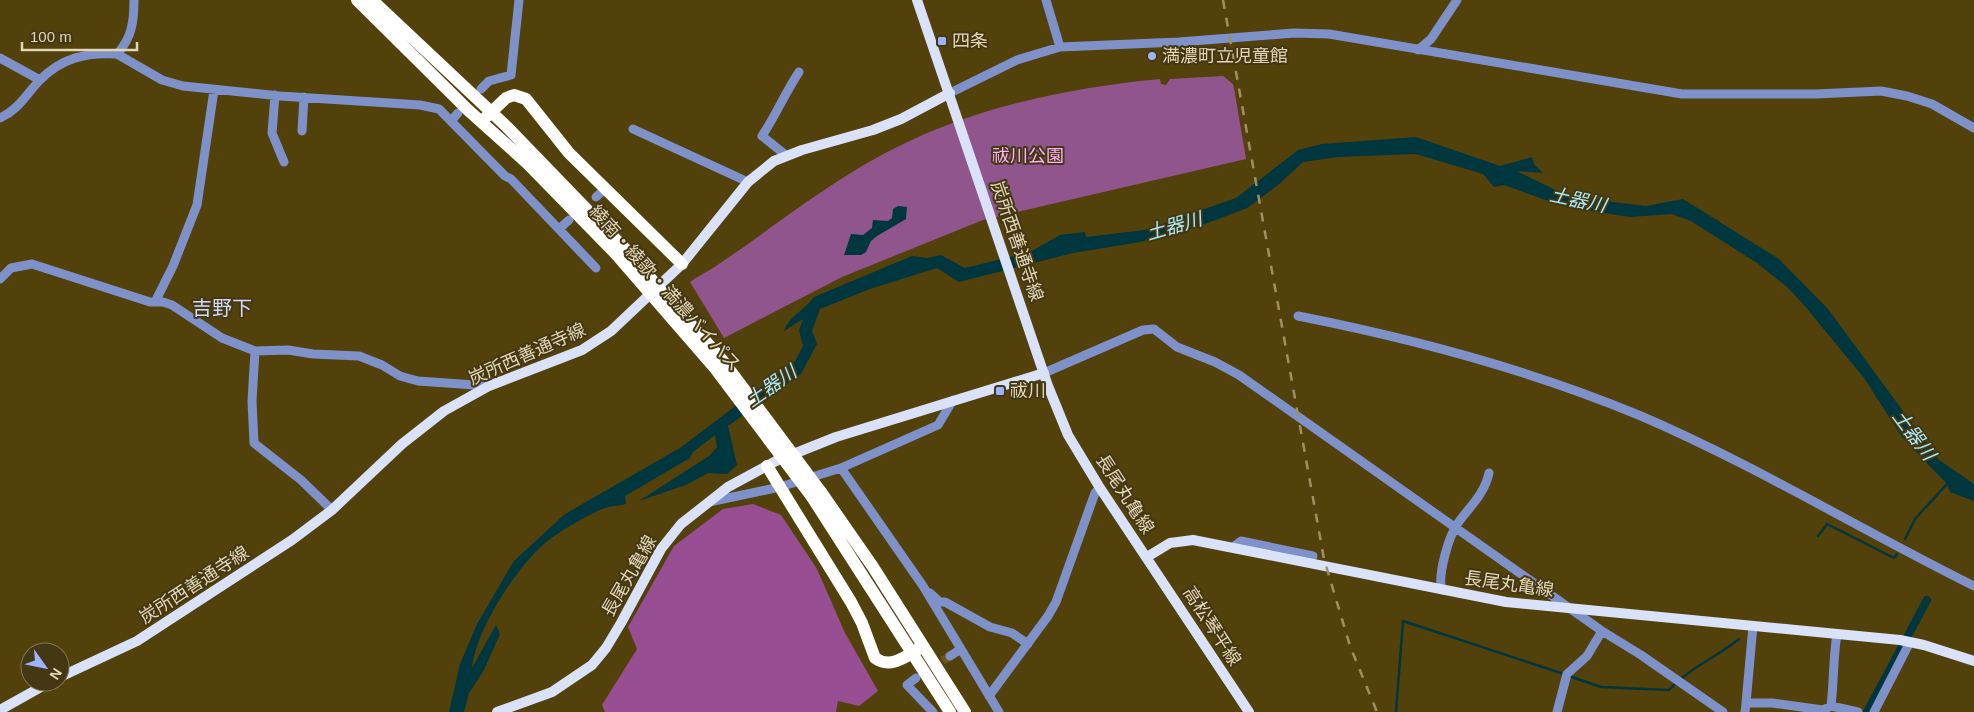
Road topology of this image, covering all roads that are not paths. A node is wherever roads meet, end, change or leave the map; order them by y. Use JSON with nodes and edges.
{"nodes":[{"id":1,"x":134,"y":0,"type":"edge"},
{"id":2,"x":357,"y":0,"type":"edge"},
{"id":3,"x":372,"y":0,"type":"edge"},
{"id":4,"x":519,"y":0,"type":"edge"},
{"id":5,"x":917,"y":0,"type":"edge"},
{"id":6,"x":1046,"y":0,"type":"edge"},
{"id":7,"x":1457,"y":0,"type":"edge"},
{"id":8,"x":1060,"y":48,"type":"junction"},
{"id":9,"x":1418,"y":50,"type":"junction"},
{"id":10,"x":117,"y":54,"type":"junction"},
{"id":11,"x":0,"y":58,"type":"edge"},
{"id":12,"x":798,"y":72,"type":"dead end"},
{"id":13,"x":40,"y":80,"type":"junction"},
{"id":14,"x":482,"y":88,"type":"dead end"},
{"id":15,"x":214,"y":90,"type":"junction"},
{"id":16,"x":950,"y":93,"type":"junction"},
{"id":17,"x":275,"y":96,"type":"junction"},
{"id":18,"x":304,"y":97,"type":"junction"},
{"id":19,"x":458,"y":113,"type":"dead end"},
{"id":20,"x":486,"y":117,"type":"junction"},
{"id":21,"x":0,"y":118,"type":"edge"},
{"id":22,"x":451,"y":122,"type":"junction"},
{"id":23,"x":1974,"y":128,"type":"edge"},
{"id":24,"x":633,"y":129,"type":"dead end"},
{"id":25,"x":302,"y":131,"type":"dead end"},
{"id":26,"x":787,"y":156,"type":"junction"},
{"id":27,"x":284,"y":162,"type":"dead end"},
{"id":28,"x":748,"y":182,"type":"junction"},
{"id":29,"x":569,"y":220,"type":"dead end"},
{"id":30,"x":559,"y":229,"type":"junction"},
{"id":31,"x":682,"y":264,"type":"junction"},
{"id":32,"x":596,"y":268,"type":"dead end"},
{"id":33,"x":0,"y":279,"type":"edge"},
{"id":34,"x":155,"y":302,"type":"junction"},
{"id":35,"x":1298,"y":316,"type":"dead end"},
{"id":36,"x":255,"y":351,"type":"junction"},
{"id":37,"x":1044,"y":373,"type":"junction"},
{"id":38,"x":489,"y":386,"type":"junction"},
{"id":39,"x":953,"y":400,"type":"junction"},
{"id":40,"x":767,"y":466,"type":"junction"},
{"id":41,"x":841,"y":468,"type":"junction"},
{"id":42,"x":1489,"y":473,"type":"dead end"},
{"id":43,"x":780,"y":487,"type":"junction"},
{"id":44,"x":1100,"y":488,"type":"junction"},
{"id":45,"x":709,"y":502,"type":"junction"},
{"id":46,"x":332,"y":510,"type":"junction"},
{"id":47,"x":1456,"y":526,"type":"junction"},
{"id":48,"x":1233,"y":547,"type":"junction"},
{"id":49,"x":1313,"y":556,"type":"dead end"},
{"id":50,"x":1147,"y":557,"type":"junction"},
{"id":51,"x":923,"y":586,"type":"junction"},
{"id":52,"x":1974,"y":586,"type":"edge"},
{"id":53,"x":1442,"y":590,"type":"junction"},
{"id":54,"x":1574,"y":609,"type":"junction"},
{"id":55,"x":1753,"y":626,"type":"junction"},
{"id":56,"x":1602,"y":631,"type":"junction"},
{"id":57,"x":1837,"y":634,"type":"junction"},
{"id":58,"x":1906,"y":641,"type":"junction"},
{"id":59,"x":1028,"y":644,"type":"junction"},
{"id":60,"x":961,"y":649,"type":"junction"},
{"id":61,"x":917,"y":650,"type":"junction"},
{"id":62,"x":950,"y":656,"type":"tunnel mouth"},
{"id":63,"x":1974,"y":661,"type":"edge"},
{"id":64,"x":70,"y":672,"type":"edge"},
{"id":65,"x":916,"y":678,"type":"dead end"},
{"id":66,"x":32,"y":692,"type":"edge"},
{"id":67,"x":990,"y":696,"type":"junction"},
{"id":68,"x":1832,"y":706,"type":"junction"},
{"id":69,"x":1746,"y":707,"type":"edge"},
{"id":70,"x":0,"y":710,"type":"edge"},
{"id":71,"x":497,"y":712,"type":"edge"},
{"id":72,"x":933,"y":712,"type":"edge"},
{"id":73,"x":950,"y":712,"type":"edge"},
{"id":74,"x":964,"y":712,"type":"edge"},
{"id":75,"x":1000,"y":712,"type":"edge"},
{"id":76,"x":1249,"y":712,"type":"edge"},
{"id":77,"x":1557,"y":712,"type":"edge"},
{"id":78,"x":1723,"y":712,"type":"edge"},
{"id":79,"x":1858,"y":712,"type":"edge"},
{"id":80,"x":1874,"y":712,"type":"edge"}],
"edges":[{"from":1,"to":10,"type":"street"},
{"from":2,"to":20,"type":"highway","name":"綾南・綾歌・満濃バイパス"},
{"from":3,"to":20,"type":"highway","name":"綾南・綾歌・満濃バイパス"},
{"from":4,"to":14,"type":"street"},
{"from":5,"to":16,"type":"main road"},
{"from":6,"to":8,"type":"street"},
{"from":7,"to":9,"type":"street"},
{"from":8,"to":9,"type":"street"},
{"from":8,"to":16,"type":"street"},
{"from":9,"to":23,"type":"street"},
{"from":10,"to":13,"type":"street"},
{"from":10,"to":15,"type":"street"},
{"from":11,"to":13,"type":"street"},
{"from":12,"to":26,"type":"street"},
{"from":13,"to":21,"type":"street"},
{"from":15,"to":17,"type":"street"},
{"from":15,"to":34,"type":"street"},
{"from":16,"to":26,"type":"main road","name":"炭所西善通寺線"},
{"from":16,"to":37,"type":"main road","name":"炭所西善通寺線"},
{"from":17,"to":18,"type":"street"},
{"from":17,"to":27,"type":"street"},
{"from":18,"to":22,"type":"street"},
{"from":18,"to":25,"type":"street"},
{"from":19,"to":22,"type":"street"},
{"from":20,"to":31,"type":"highway"},
{"from":20,"to":61,"type":"highway","name":"綾南・綾歌・満濃バイパス","bridge":true},
{"from":22,"to":30,"type":"street"},
{"from":24,"to":28,"type":"street"},
{"from":26,"to":28,"type":"main road","name":"炭所西善通寺線"},
{"from":28,"to":31,"type":"main road","name":"炭所西善通寺線"},
{"from":29,"to":30,"type":"street"},
{"from":30,"to":32,"type":"street"},
{"from":31,"to":38,"type":"main road","name":"炭所西善通寺線"},
{"from":33,"to":34,"type":"street"},
{"from":34,"to":36,"type":"street"},
{"from":35,"to":52,"type":"street"},
{"from":36,"to":38,"type":"street"},
{"from":36,"to":46,"type":"street"},
{"from":37,"to":39,"type":"main road","name":"長尾丸亀線"},
{"from":37,"to":44,"type":"main road","name":"長尾丸亀線"},
{"from":37,"to":47,"type":"street"},
{"from":38,"to":46,"type":"main road","name":"炭所西善通寺線"},
{"from":39,"to":40,"type":"main road","name":"長尾丸亀線"},
{"from":39,"to":41,"type":"street"},
{"from":40,"to":43,"type":"highway"},
{"from":40,"to":45,"type":"main road","name":"長尾丸亀線"},
{"from":41,"to":43,"type":"street"},
{"from":41,"to":51,"type":"street"},
{"from":42,"to":47,"type":"street"},
{"from":43,"to":45,"type":"street"},
{"from":43,"to":61,"type":"highway"},
{"from":44,"to":50,"type":"main road","name":"長尾丸亀線"},
{"from":44,"to":59,"type":"street"},
{"from":45,"to":71,"type":"main road","name":"長尾丸亀線"},
{"from":46,"to":64,"type":"main road","name":"炭所西善通寺線"},
{"from":47,"to":53,"type":"street"},
{"from":47,"to":54,"type":"street"},
{"from":48,"to":49,"type":"street"},
{"from":48,"to":50,"type":"main road","name":"長尾丸亀線"},
{"from":48,"to":53,"type":"main road","name":"長尾丸亀線"},
{"from":50,"to":76,"type":"main road","name":"高松琴平線"},
{"from":51,"to":59,"type":"street"},
{"from":51,"to":60,"type":"street"},
{"from":53,"to":54,"type":"main road","name":"長尾丸亀線"},
{"from":54,"to":55,"type":"main road","name":"長尾丸亀線"},
{"from":54,"to":56,"type":"street"},
{"from":55,"to":57,"type":"main road","name":"長尾丸亀線"},
{"from":55,"to":69,"type":"street"},
{"from":56,"to":77,"type":"street"},
{"from":56,"to":78,"type":"street"},
{"from":57,"to":58,"type":"main road","name":"長尾丸亀線"},
{"from":57,"to":68,"type":"street"},
{"from":58,"to":63,"type":"main road","name":"長尾丸亀線"},
{"from":58,"to":80,"type":"street"},
{"from":59,"to":67,"type":"street"},
{"from":60,"to":62,"type":"street"},
{"from":60,"to":67,"type":"street"},
{"from":61,"to":73,"type":"highway","name":"綾南・綾歌・満濃バイパス"},
{"from":61,"to":74,"type":"highway","name":"綾南・綾歌・満濃バイパス"},
{"from":65,"to":72,"type":"street"},
{"from":66,"to":70,"type":"main road"},
{"from":67,"to":75,"type":"street"},
{"from":68,"to":69,"type":"street"},
{"from":68,"to":79,"type":"street"}]}
